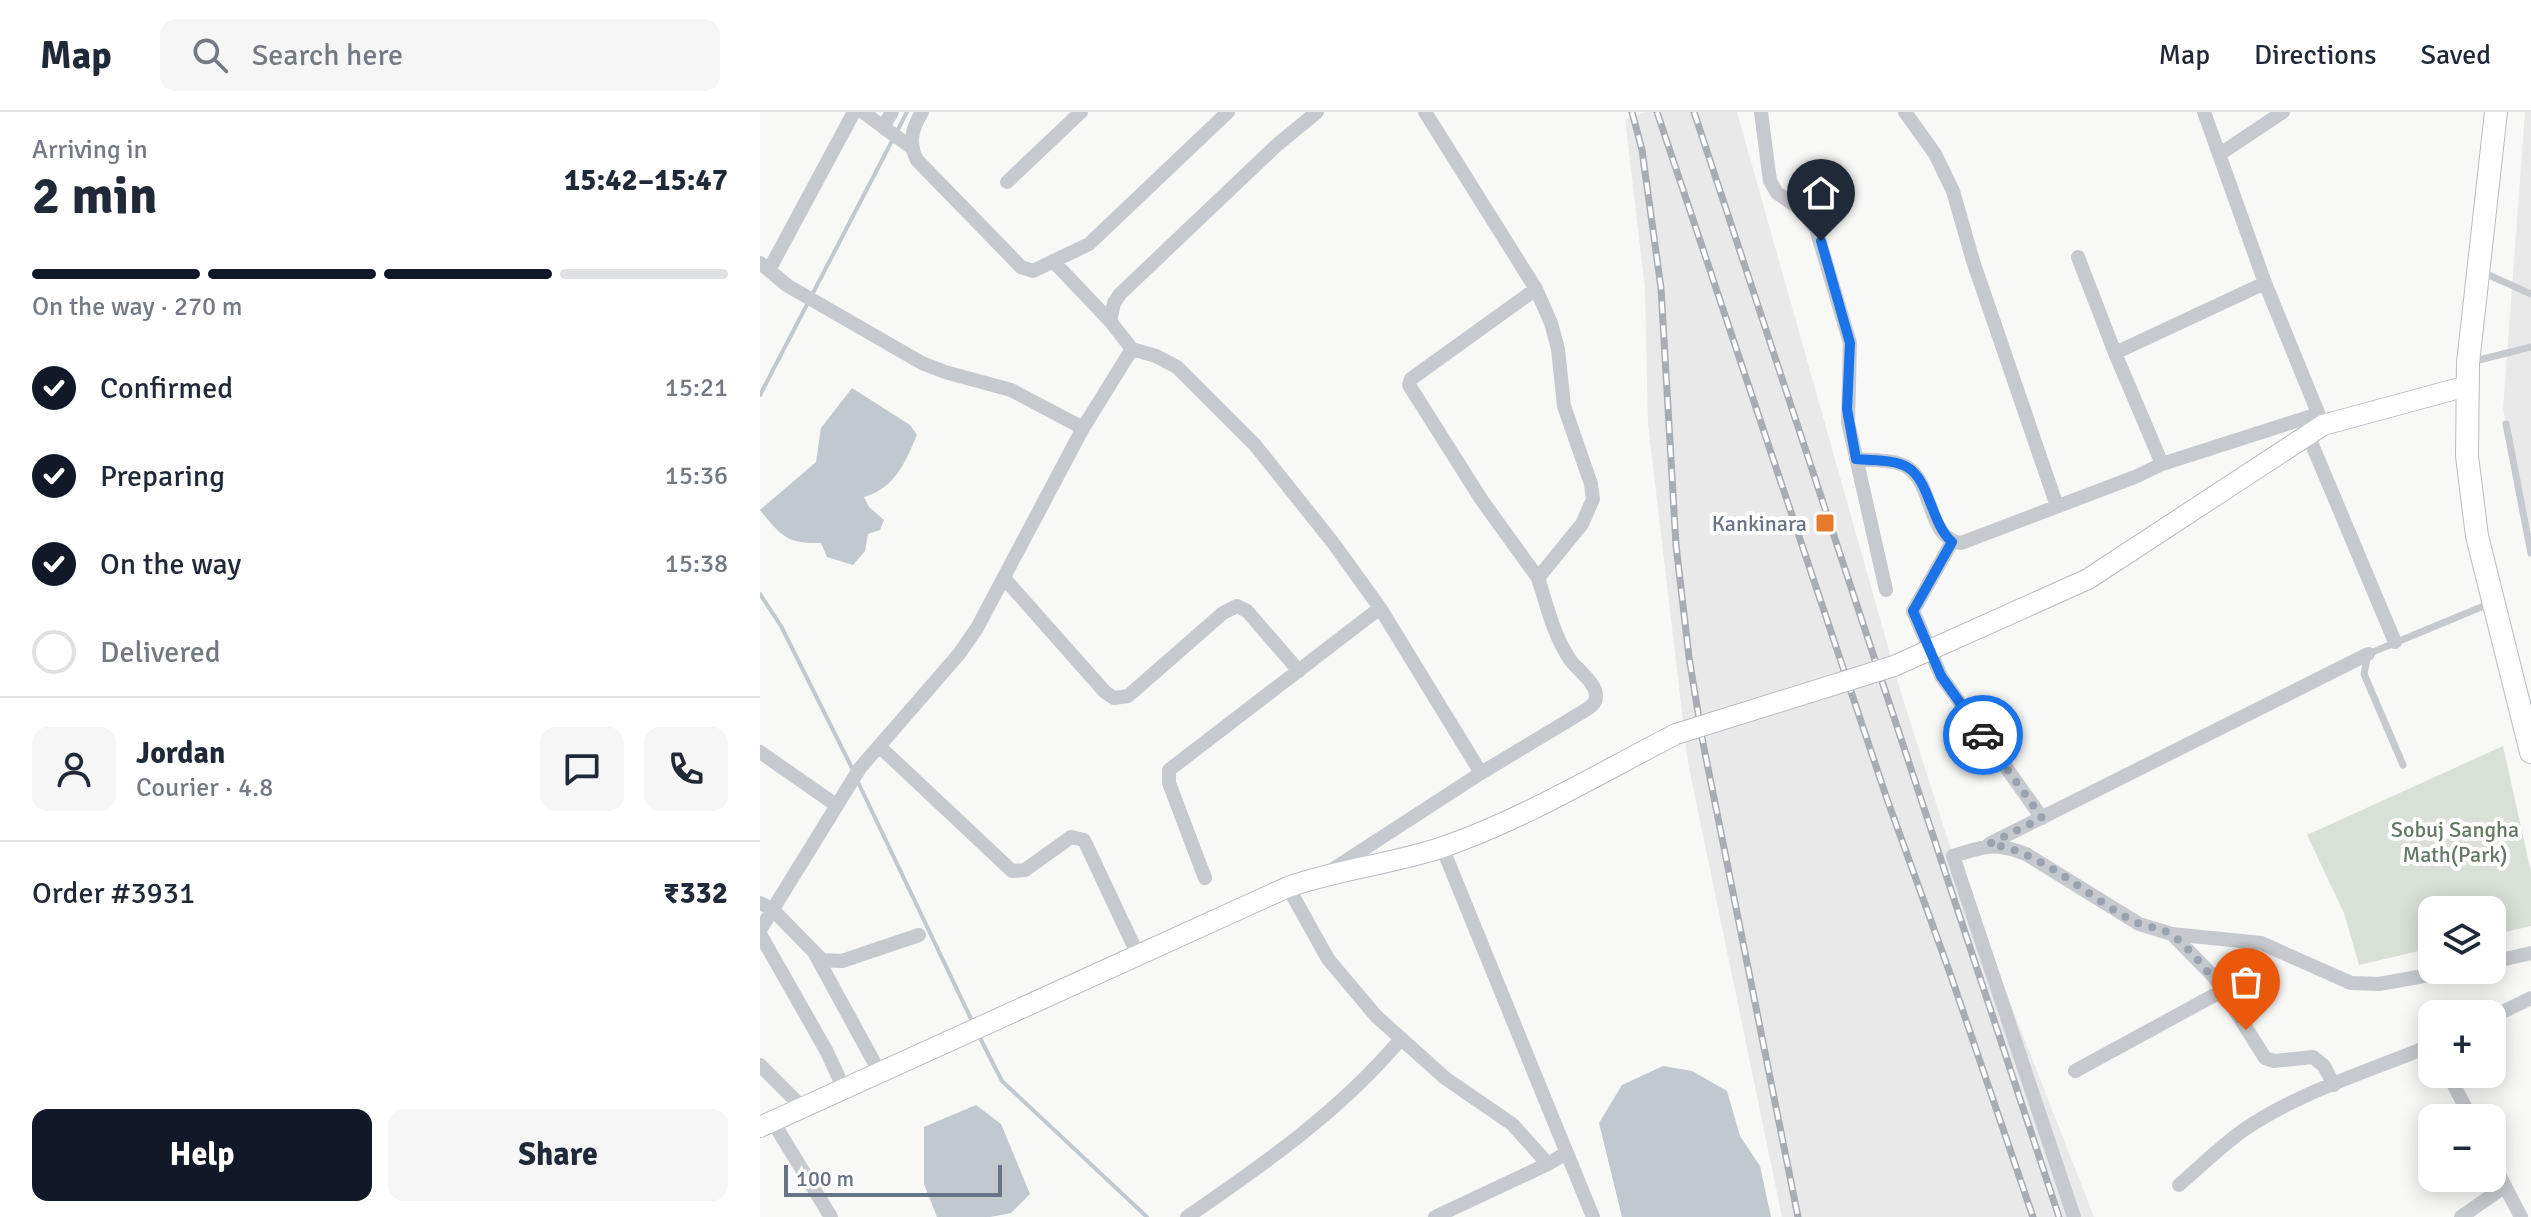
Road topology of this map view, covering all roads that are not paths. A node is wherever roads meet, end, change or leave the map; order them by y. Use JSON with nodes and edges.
{"nodes":[{"id":1,"x":854,"y":112,"type":"edge"},
{"id":2,"x":863,"y":112,"type":"edge"},
{"id":3,"x":892,"y":112,"type":"edge"},
{"id":4,"x":922,"y":112,"type":"edge"},
{"id":5,"x":1081,"y":112,"type":"edge"},
{"id":6,"x":1228,"y":112,"type":"edge"},
{"id":7,"x":1317,"y":112,"type":"edge"},
{"id":8,"x":1425,"y":112,"type":"edge"},
{"id":9,"x":1761,"y":112,"type":"edge"},
{"id":10,"x":1905,"y":112,"type":"edge"},
{"id":11,"x":2204,"y":112,"type":"edge"},
{"id":12,"x":2283,"y":112,"type":"edge"},
{"id":13,"x":2496,"y":112,"type":"edge"},
{"id":14,"x":883,"y":127,"type":"junction"},
{"id":15,"x":911,"y":147,"type":"junction"},
{"id":16,"x":2220,"y":154,"type":"junction"},
{"id":17,"x":1007,"y":182,"type":"dead end"},
{"id":18,"x":2078,"y":257,"type":"dead end"},
{"id":19,"x":1053,"y":261,"type":"junction"},
{"id":20,"x":765,"y":267,"type":"edge"},
{"id":21,"x":2478,"y":270,"type":"junction"},
{"id":22,"x":2265,"y":283,"type":"junction"},
{"id":23,"x":1536,"y":289,"type":"junction"},
{"id":24,"x":2531,"y":294,"type":"edge"},
{"id":25,"x":1110,"y":321,"type":"junction"},
{"id":26,"x":2531,"y":347,"type":"edge"},
{"id":27,"x":1132,"y":349,"type":"junction"},
{"id":28,"x":2115,"y":353,"type":"junction"},
{"id":29,"x":2468,"y":363,"type":"junction"},
{"id":30,"x":2467,"y":386,"type":"junction"},
{"id":31,"x":2506,"y":424,"type":"dead end"},
{"id":32,"x":2316,"y":425,"type":"junction"},
{"id":33,"x":1083,"y":428,"type":"junction"},
{"id":34,"x":1856,"y":459,"type":"junction"},
{"id":35,"x":2162,"y":464,"type":"junction"},
{"id":36,"x":2057,"y":506,"type":"junction"},
{"id":37,"x":1952,"y":542,"type":"junction"},
{"id":38,"x":2531,"y":553,"type":"edge"},
{"id":39,"x":1004,"y":578,"type":"junction"},
{"id":40,"x":1538,"y":578,"type":"junction"},
{"id":41,"x":1886,"y":590,"type":"dead end"},
{"id":42,"x":2493,"y":603,"type":"junction"},
{"id":43,"x":1380,"y":608,"type":"junction"},
{"id":44,"x":2395,"y":642,"type":"junction"},
{"id":45,"x":2368,"y":654,"type":"junction"},
{"id":46,"x":1299,"y":671,"type":"junction"},
{"id":47,"x":879,"y":746,"type":"junction"},
{"id":48,"x":760,"y":752,"type":"edge"},
{"id":49,"x":2531,"y":752,"type":"edge"},
{"id":50,"x":2403,"y":765,"type":"dead end"},
{"id":51,"x":1481,"y":773,"type":"junction"},
{"id":52,"x":836,"y":805,"type":"junction"},
{"id":53,"x":2042,"y":818,"type":"junction"},
{"id":54,"x":1989,"y":844,"type":"junction"},
{"id":55,"x":1442,"y":847,"type":"junction"},
{"id":56,"x":1323,"y":875,"type":"junction"},
{"id":57,"x":1205,"y":878,"type":"dead end"},
{"id":58,"x":1288,"y":887,"type":"junction"},
{"id":59,"x":766,"y":906,"type":"edge"},
{"id":60,"x":760,"y":932,"type":"edge"},
{"id":61,"x":2172,"y":934,"type":"junction"},
{"id":62,"x":919,"y":935,"type":"dead end"},
{"id":63,"x":2531,"y":953,"type":"edge"},
{"id":64,"x":815,"y":954,"type":"junction"},
{"id":65,"x":1138,"y":955,"type":"junction"},
{"id":66,"x":2506,"y":959,"type":"edge"},
{"id":67,"x":2418,"y":976,"type":"edge"},
{"id":68,"x":2222,"y":991,"type":"junction"},
{"id":69,"x":2531,"y":998,"type":"edge"},
{"id":70,"x":2506,"y":1010,"type":"edge"},
{"id":71,"x":1400,"y":1040,"type":"junction"},
{"id":72,"x":2418,"y":1052,"type":"edge"},
{"id":73,"x":760,"y":1065,"type":"edge"},
{"id":74,"x":2075,"y":1071,"type":"dead end"},
{"id":75,"x":880,"y":1073,"type":"junction"},
{"id":76,"x":2334,"y":1085,"type":"junction"},
{"id":77,"x":844,"y":1089,"type":"junction"},
{"id":78,"x":803,"y":1108,"type":"junction"},
{"id":79,"x":767,"y":1124,"type":"edge"},
{"id":80,"x":1566,"y":1153,"type":"junction"},
{"id":81,"x":1548,"y":1164,"type":"junction"},
{"id":82,"x":2179,"y":1185,"type":"dead end"},
{"id":83,"x":2506,"y":1191,"type":"edge"},
{"id":84,"x":2497,"y":1192,"type":"edge"},
{"id":85,"x":831,"y":1217,"type":"edge"},
{"id":86,"x":1187,"y":1217,"type":"edge"},
{"id":87,"x":1435,"y":1217,"type":"edge"},
{"id":88,"x":1593,"y":1217,"type":"edge"},
{"id":89,"x":2074,"y":1217,"type":"edge"},
{"id":90,"x":2461,"y":1217,"type":"edge"},
{"id":91,"x":2521,"y":1217,"type":"edge"}],
"edges":[{"from":1,"to":20,"type":"street"},
{"from":2,"to":14,"type":"street"},
{"from":3,"to":14,"type":"street"},
{"from":4,"to":15,"type":"street"},
{"from":5,"to":17,"type":"street"},
{"from":6,"to":19,"type":"street"},
{"from":7,"to":25,"type":"street"},
{"from":8,"to":23,"type":"street"},
{"from":9,"to":34,"type":"street"},
{"from":10,"to":36,"type":"street"},
{"from":11,"to":16,"type":"street"},
{"from":12,"to":16,"type":"street"},
{"from":13,"to":21,"type":"main road"},
{"from":14,"to":15,"type":"street"},
{"from":15,"to":19,"type":"street"},
{"from":16,"to":22,"type":"street"},
{"from":18,"to":28,"type":"street"},
{"from":19,"to":25,"type":"street"},
{"from":20,"to":33,"type":"street"},
{"from":21,"to":24,"type":"lane"},
{"from":21,"to":29,"type":"main road"},
{"from":22,"to":28,"type":"street"},
{"from":22,"to":32,"type":"street"},
{"from":23,"to":40,"type":"street"},
{"from":23,"to":40,"type":"street"},
{"from":25,"to":27,"type":"street"},
{"from":26,"to":29,"type":"lane"},
{"from":27,"to":33,"type":"street"},
{"from":27,"to":43,"type":"street"},
{"from":28,"to":35,"type":"street"},
{"from":29,"to":30,"type":"main road"},
{"from":30,"to":32,"type":"main road"},
{"from":30,"to":42,"type":"main road"},
{"from":31,"to":38,"type":"lane"},
{"from":32,"to":35,"type":"street"},
{"from":32,"to":44,"type":"street"},
{"from":32,"to":55,"type":"main road","bridge":true},
{"from":33,"to":39,"type":"street"},
{"from":34,"to":37,"type":"street"},
{"from":34,"to":41,"type":"street"},
{"from":35,"to":36,"type":"street"},
{"from":36,"to":37,"type":"street"},
{"from":37,"to":53,"type":"street"},
{"from":39,"to":46,"type":"street"},
{"from":39,"to":47,"type":"street"},
{"from":40,"to":51,"type":"street"},
{"from":42,"to":44,"type":"lane"},
{"from":42,"to":49,"type":"main road"},
{"from":43,"to":46,"type":"street"},
{"from":43,"to":51,"type":"street"},
{"from":44,"to":45,"type":"lane"},
{"from":45,"to":50,"type":"lane"},
{"from":45,"to":53,"type":"street"},
{"from":46,"to":57,"type":"street"},
{"from":47,"to":52,"type":"street"},
{"from":47,"to":65,"type":"street"},
{"from":48,"to":52,"type":"street"},
{"from":51,"to":56,"type":"street"},
{"from":52,"to":59,"type":"street"},
{"from":53,"to":54,"type":"street"},
{"from":54,"to":61,"type":"street"},
{"from":54,"to":89,"type":"street"},
{"from":55,"to":56,"type":"main road"},
{"from":55,"to":80,"type":"street"},
{"from":56,"to":58,"type":"main road"},
{"from":58,"to":65,"type":"main road"},
{"from":58,"to":71,"type":"street"},
{"from":59,"to":60,"type":"street"},
{"from":59,"to":64,"type":"street"},
{"from":60,"to":77,"type":"street"},
{"from":61,"to":67,"type":"street"},
{"from":61,"to":68,"type":"street"},
{"from":62,"to":64,"type":"street"},
{"from":63,"to":66,"type":"street"},
{"from":64,"to":75,"type":"street"},
{"from":65,"to":75,"type":"main road"},
{"from":68,"to":74,"type":"street"},
{"from":68,"to":76,"type":"street"},
{"from":69,"to":70,"type":"street"},
{"from":71,"to":81,"type":"street"},
{"from":71,"to":86,"type":"street"},
{"from":72,"to":76,"type":"street"},
{"from":73,"to":78,"type":"street"},
{"from":75,"to":77,"type":"main road"},
{"from":76,"to":82,"type":"street"},
{"from":77,"to":78,"type":"main road"},
{"from":78,"to":79,"type":"main road"},
{"from":79,"to":85,"type":"street"},
{"from":80,"to":81,"type":"street"},
{"from":80,"to":88,"type":"street"},
{"from":81,"to":87,"type":"street"},
{"from":83,"to":91,"type":"street"},
{"from":84,"to":90,"type":"street"}]}
